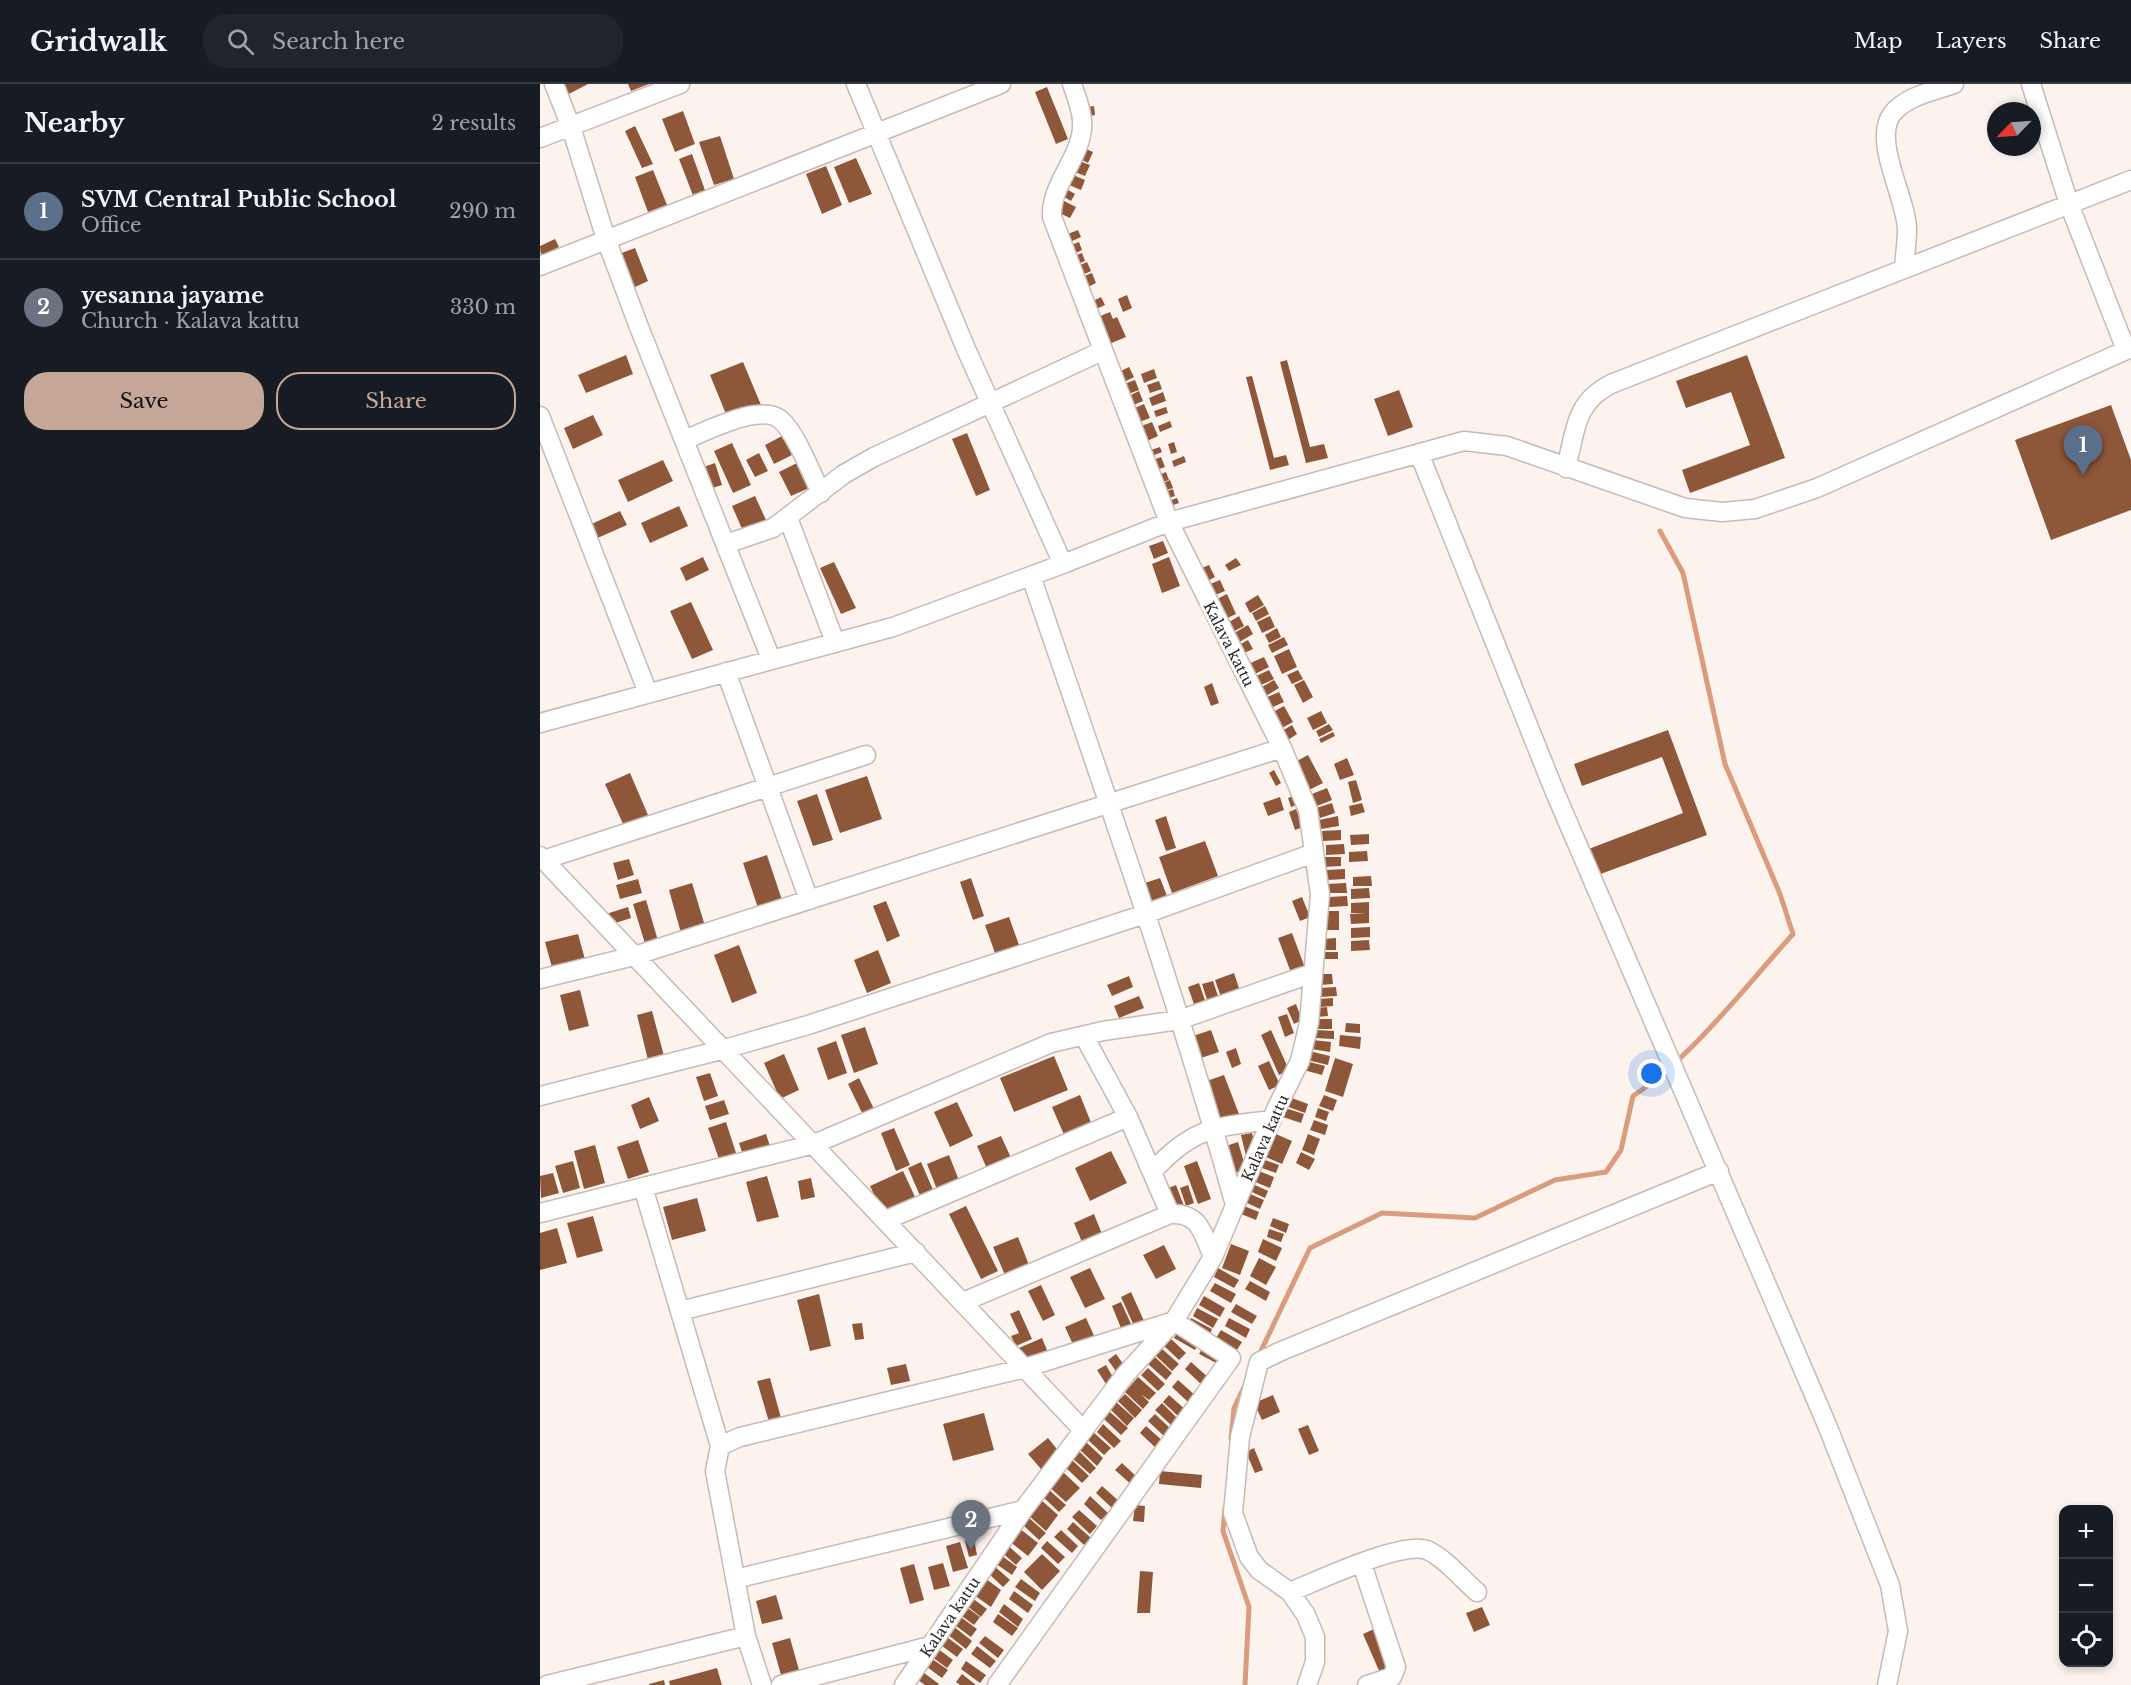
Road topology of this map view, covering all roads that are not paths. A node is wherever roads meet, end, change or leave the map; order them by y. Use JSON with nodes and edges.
{"nodes":[{"id":1,"x":554,"y":84,"type":"edge"},
{"id":2,"x":680,"y":84,"type":"edge"},
{"id":3,"x":856,"y":84,"type":"edge"},
{"id":4,"x":1002,"y":84,"type":"edge"},
{"id":5,"x":1072,"y":84,"type":"edge"},
{"id":6,"x":1954,"y":84,"type":"edge"},
{"id":7,"x":2031,"y":84,"type":"edge"},
{"id":8,"x":571,"y":127,"type":"junction"},
{"id":9,"x":875,"y":133,"type":"junction"},
{"id":10,"x":540,"y":138,"type":"edge"},
{"id":11,"x":2131,"y":180,"type":"edge"},
{"id":12,"x":2069,"y":204,"type":"junction"},
{"id":13,"x":606,"y":239,"type":"junction"},
{"id":14,"x":540,"y":266,"type":"edge"},
{"id":15,"x":1904,"y":267,"type":"junction"},
{"id":16,"x":2128,"y":349,"type":"edge"},
{"id":17,"x":1102,"y":351,"type":"junction"},
{"id":18,"x":990,"y":402,"type":"junction"},
{"id":19,"x":540,"y":416,"type":"edge"},
{"id":20,"x":684,"y":440,"type":"junction"},
{"id":21,"x":1419,"y":453,"type":"junction"},
{"id":22,"x":1566,"y":468,"type":"junction"},
{"id":23,"x":821,"y":493,"type":"junction"},
{"id":24,"x":788,"y":518,"type":"junction"},
{"id":25,"x":1169,"y":522,"type":"junction"},
{"id":26,"x":726,"y":544,"type":"junction"},
{"id":27,"x":1063,"y":564,"type":"junction"},
{"id":28,"x":1031,"y":576,"type":"junction"},
{"id":29,"x":835,"y":642,"type":"junction"},
{"id":30,"x":771,"y":660,"type":"junction"},
{"id":31,"x":726,"y":672,"type":"junction"},
{"id":32,"x":648,"y":693,"type":"junction"},
{"id":33,"x":540,"y":723,"type":"edge"},
{"id":34,"x":1282,"y":748,"type":"junction"},
{"id":35,"x":866,"y":755,"type":"dead end"},
{"id":36,"x":768,"y":788,"type":"junction"},
{"id":37,"x":1109,"y":804,"type":"junction"},
{"id":38,"x":1314,"y":853,"type":"junction"},
{"id":39,"x":542,"y":858,"type":"edge"},
{"id":40,"x":809,"y":900,"type":"junction"},
{"id":41,"x":1145,"y":914,"type":"junction"},
{"id":42,"x":634,"y":956,"type":"junction"},
{"id":43,"x":1313,"y":974,"type":"junction"},
{"id":44,"x":540,"y":980,"type":"edge"},
{"id":45,"x":1179,"y":1020,"type":"junction"},
{"id":46,"x":1084,"y":1036,"type":"junction"},
{"id":47,"x":721,"y":1050,"type":"junction"},
{"id":48,"x":540,"y":1096,"type":"edge"},
{"id":49,"x":1128,"y":1117,"type":"junction"},
{"id":50,"x":1272,"y":1120,"type":"junction"},
{"id":51,"x":1213,"y":1127,"type":"junction"},
{"id":52,"x":814,"y":1144,"type":"junction"},
{"id":53,"x":1719,"y":1171,"type":"junction"},
{"id":54,"x":1152,"y":1172,"type":"junction"},
{"id":55,"x":643,"y":1187,"type":"junction"},
{"id":56,"x":1235,"y":1205,"type":"junction"},
{"id":57,"x":540,"y":1213,"type":"edge"},
{"id":58,"x":1170,"y":1214,"type":"junction"},
{"id":59,"x":886,"y":1220,"type":"junction"},
{"id":60,"x":916,"y":1252,"type":"junction"},
{"id":61,"x":1213,"y":1257,"type":"junction"},
{"id":62,"x":963,"y":1302,"type":"junction"},
{"id":63,"x":680,"y":1311,"type":"junction"},
{"id":64,"x":1174,"y":1321,"type":"junction"},
{"id":65,"x":1245,"y":1367,"type":"junction"},
{"id":66,"x":1025,"y":1368,"type":"junction"},
{"id":67,"x":1083,"y":1430,"type":"junction"},
{"id":68,"x":720,"y":1446,"type":"junction"},
{"id":69,"x":1023,"y":1510,"type":"junction"},
{"id":70,"x":1362,"y":1563,"type":"junction"},
{"id":71,"x":735,"y":1579,"type":"junction"},
{"id":72,"x":1290,"y":1592,"type":"junction"},
{"id":73,"x":1477,"y":1592,"type":"dead end"},
{"id":74,"x":746,"y":1636,"type":"junction"},
{"id":75,"x":930,"y":1646,"type":"junction"},
{"id":76,"x":547,"y":1685,"type":"edge"},
{"id":77,"x":762,"y":1685,"type":"edge"},
{"id":78,"x":781,"y":1685,"type":"edge"},
{"id":79,"x":904,"y":1685,"type":"edge"},
{"id":80,"x":997,"y":1685,"type":"edge"},
{"id":81,"x":1307,"y":1685,"type":"edge"},
{"id":82,"x":1367,"y":1685,"type":"edge"},
{"id":83,"x":1887,"y":1685,"type":"edge"}],
"edges":[{"from":1,"to":8,"type":"street"},
{"from":2,"to":8,"type":"street"},
{"from":3,"to":9,"type":"street"},
{"from":4,"to":9,"type":"street"},
{"from":5,"to":17,"type":"street","name":"Kalava kattu"},
{"from":6,"to":15,"type":"street"},
{"from":7,"to":12,"type":"street"},
{"from":8,"to":10,"type":"street"},
{"from":8,"to":13,"type":"street"},
{"from":9,"to":13,"type":"street"},
{"from":9,"to":18,"type":"street"},
{"from":11,"to":12,"type":"street"},
{"from":12,"to":15,"type":"street"},
{"from":12,"to":16,"type":"street"},
{"from":13,"to":14,"type":"street"},
{"from":13,"to":20,"type":"street"},
{"from":15,"to":22,"type":"street"},
{"from":16,"to":22,"type":"street"},
{"from":17,"to":18,"type":"street"},
{"from":17,"to":25,"type":"street","name":"Kalava kattu"},
{"from":18,"to":23,"type":"street"},
{"from":18,"to":27,"type":"street"},
{"from":19,"to":32,"type":"street"},
{"from":20,"to":23,"type":"street"},
{"from":20,"to":26,"type":"street"},
{"from":21,"to":22,"type":"street"},
{"from":21,"to":25,"type":"street"},
{"from":21,"to":53,"type":"street"},
{"from":23,"to":24,"type":"street"},
{"from":24,"to":26,"type":"street"},
{"from":24,"to":29,"type":"street"},
{"from":25,"to":27,"type":"street"},
{"from":25,"to":34,"type":"street","name":"Kalava kattu"},
{"from":26,"to":30,"type":"street"},
{"from":27,"to":28,"type":"street"},
{"from":28,"to":29,"type":"street"},
{"from":28,"to":37,"type":"street"},
{"from":29,"to":30,"type":"street"},
{"from":30,"to":31,"type":"street"},
{"from":31,"to":32,"type":"street"},
{"from":31,"to":36,"type":"street"},
{"from":32,"to":33,"type":"street"},
{"from":34,"to":37,"type":"street"},
{"from":34,"to":38,"type":"street","name":"Kalava kattu"},
{"from":35,"to":36,"type":"street"},
{"from":36,"to":39,"type":"street"},
{"from":36,"to":40,"type":"street"},
{"from":37,"to":40,"type":"street"},
{"from":37,"to":41,"type":"street"},
{"from":38,"to":41,"type":"street"},
{"from":38,"to":43,"type":"street","name":"Kalava kattu"},
{"from":39,"to":42,"type":"street"},
{"from":40,"to":42,"type":"street"},
{"from":41,"to":45,"type":"street"},
{"from":41,"to":47,"type":"street"},
{"from":42,"to":44,"type":"street"},
{"from":42,"to":47,"type":"street"},
{"from":43,"to":45,"type":"street"},
{"from":43,"to":50,"type":"street","name":"Kalava kattu"},
{"from":45,"to":46,"type":"street"},
{"from":45,"to":51,"type":"street"},
{"from":46,"to":49,"type":"street"},
{"from":46,"to":52,"type":"street"},
{"from":47,"to":48,"type":"street"},
{"from":47,"to":52,"type":"street"},
{"from":49,"to":54,"type":"street"},
{"from":49,"to":59,"type":"street"},
{"from":50,"to":51,"type":"street"},
{"from":50,"to":56,"type":"street","name":"Kalava kattu"},
{"from":51,"to":54,"type":"street"},
{"from":51,"to":56,"type":"street"},
{"from":52,"to":55,"type":"street"},
{"from":52,"to":59,"type":"street"},
{"from":53,"to":65,"type":"street"},
{"from":53,"to":83,"type":"street"},
{"from":54,"to":58,"type":"street"},
{"from":55,"to":57,"type":"street"},
{"from":55,"to":63,"type":"street"},
{"from":56,"to":61,"type":"street","name":"Kalava kattu"},
{"from":58,"to":61,"type":"street"},
{"from":58,"to":62,"type":"street"},
{"from":59,"to":60,"type":"street"},
{"from":60,"to":62,"type":"street"},
{"from":60,"to":63,"type":"street"},
{"from":61,"to":64,"type":"street","name":"Kalava kattu"},
{"from":62,"to":66,"type":"street"},
{"from":63,"to":68,"type":"street"},
{"from":64,"to":65,"type":"street"},
{"from":64,"to":66,"type":"street"},
{"from":64,"to":67,"type":"street","name":"Kalava kattu"},
{"from":65,"to":72,"type":"street"},
{"from":65,"to":80,"type":"street"},
{"from":66,"to":67,"type":"street"},
{"from":66,"to":68,"type":"street"},
{"from":67,"to":69,"type":"street","name":"Kalava kattu"},
{"from":68,"to":71,"type":"street"},
{"from":69,"to":71,"type":"street"},
{"from":69,"to":75,"type":"street","name":"Kalava kattu"},
{"from":70,"to":72,"type":"street"},
{"from":70,"to":73,"type":"street"},
{"from":70,"to":82,"type":"street"},
{"from":71,"to":74,"type":"street"},
{"from":72,"to":81,"type":"street"},
{"from":74,"to":76,"type":"street"},
{"from":74,"to":77,"type":"street"},
{"from":75,"to":78,"type":"street"},
{"from":75,"to":79,"type":"street","name":"Kalava kattu"}]}
